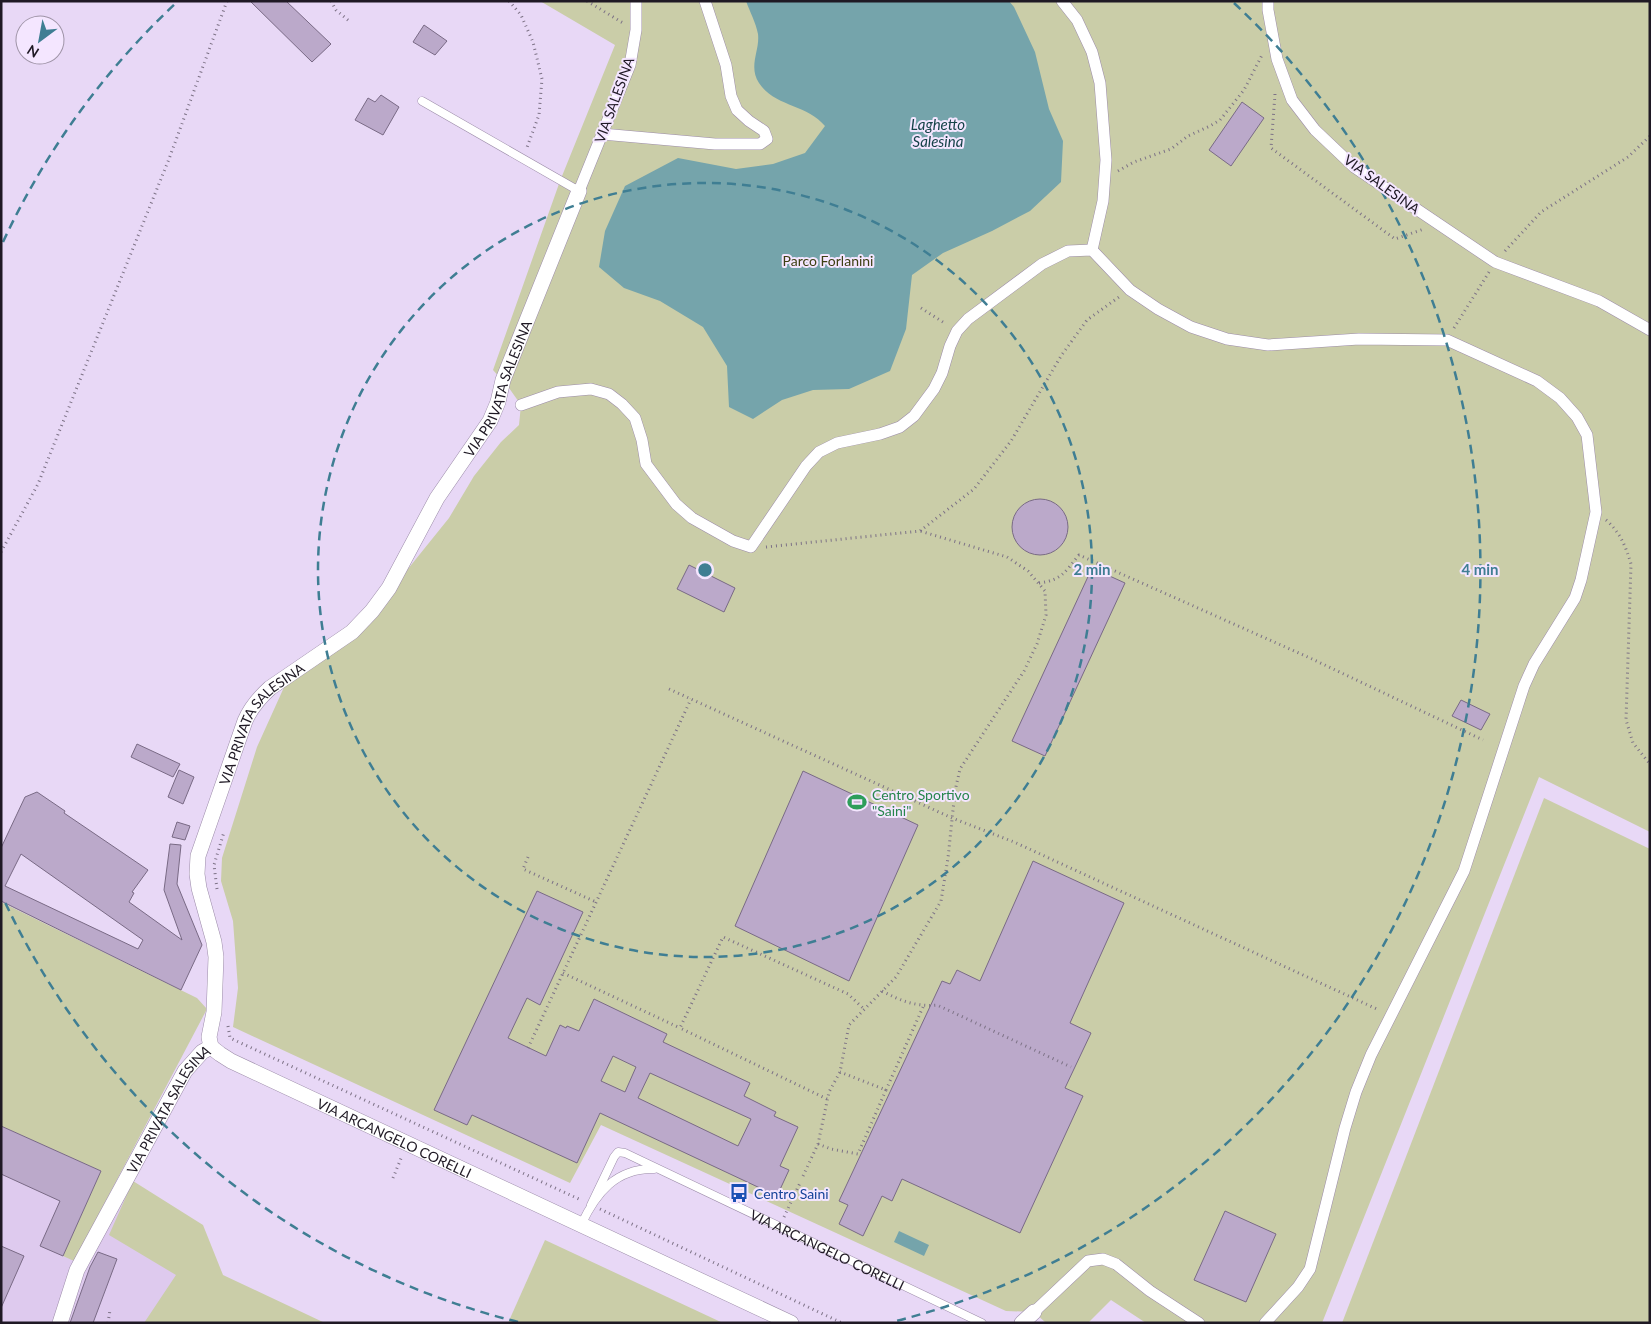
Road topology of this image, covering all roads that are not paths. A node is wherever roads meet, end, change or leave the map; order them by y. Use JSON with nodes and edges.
{"nodes":[{"id":1,"x":636,"y":1,"type":"edge"},
{"id":2,"x":704,"y":1,"type":"edge"},
{"id":3,"x":1062,"y":1,"type":"edge"},
{"id":4,"x":1268,"y":1,"type":"edge"},
{"id":5,"x":422,"y":101,"type":"dead end"},
{"id":6,"x":602,"y":134,"type":"junction"},
{"id":7,"x":589,"y":166,"type":"joint"},
{"id":8,"x":579,"y":191,"type":"junction"},
{"id":9,"x":1092,"y":250,"type":"junction"},
{"id":10,"x":1650,"y":330,"type":"edge"},
{"id":11,"x":510,"y":405,"type":"junction"},
{"id":12,"x":211,"y":1047,"type":"junction"},
{"id":13,"x":659,"y":1169,"type":"junction"},
{"id":14,"x":591,"y":1205,"type":"junction"},
{"id":15,"x":582,"y":1225,"type":"junction"},
{"id":16,"x":1034,"y":1312,"type":"joint"},
{"id":17,"x":60,"y":1323,"type":"edge"},
{"id":18,"x":792,"y":1323,"type":"edge"},
{"id":19,"x":982,"y":1323,"type":"edge"},
{"id":20,"x":1022,"y":1323,"type":"edge"},
{"id":21,"x":1199,"y":1323,"type":"edge"},
{"id":22,"x":1265,"y":1323,"type":"edge"}],
"edges":[{"from":1,"to":6,"type":"street","name":"VIA SALESINA"},
{"from":2,"to":6,"type":"street"},
{"from":3,"to":9,"type":"street"},
{"from":4,"to":10,"type":"street","name":"VIA SALESINA"},
{"from":5,"to":8,"type":"lane"},
{"from":6,"to":7,"type":"street","name":"VIA SALESINA"},
{"from":7,"to":8,"type":"street","name":"VIA PRIVATA SALESINA"},
{"from":8,"to":11,"type":"street","name":"VIA PRIVATA SALESINA"},
{"from":9,"to":11,"type":"street"},
{"from":9,"to":22,"type":"street"},
{"from":11,"to":12,"type":"street","name":"VIA PRIVATA SALESINA"},
{"from":12,"to":15,"type":"street","name":"VIA ARCANGELO CORELLI"},
{"from":12,"to":17,"type":"street","name":"VIA PRIVATA SALESINA"},
{"from":13,"to":14,"type":"lane"},
{"from":13,"to":14,"type":"lane","name":"VIA ARCANGELO CORELLI"},
{"from":13,"to":19,"type":"lane","name":"VIA ARCANGELO CORELLI"},
{"from":14,"to":15,"type":"lane"},
{"from":15,"to":18,"type":"street","name":"VIA ARCANGELO CORELLI"},
{"from":16,"to":20,"type":"street"},
{"from":16,"to":21,"type":"street"}]}
